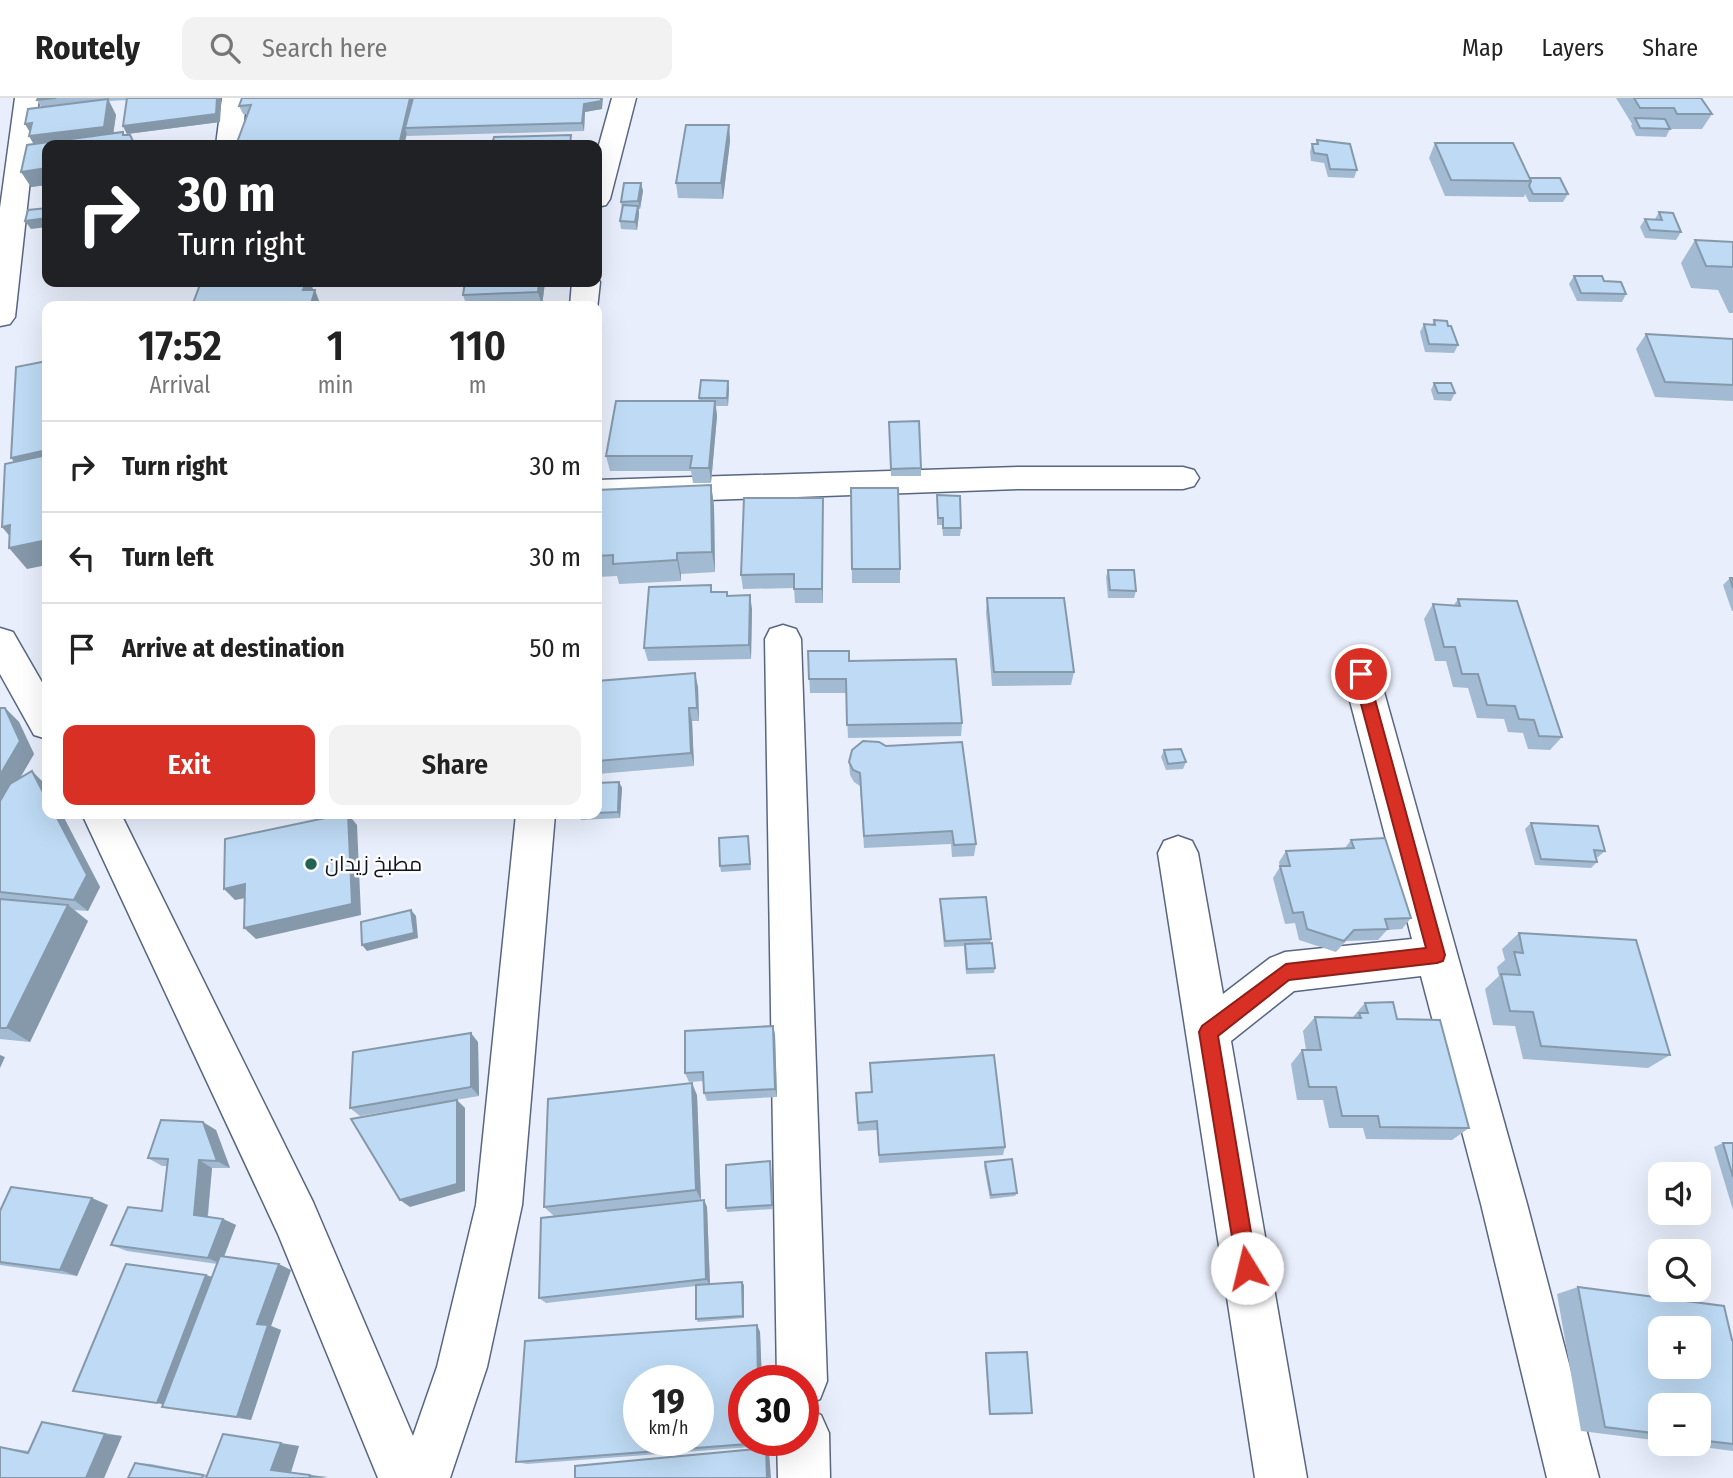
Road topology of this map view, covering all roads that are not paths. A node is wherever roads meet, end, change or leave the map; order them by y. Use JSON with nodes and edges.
{"nodes":[{"id":1,"x":27,"y":98,"type":"edge"},
{"id":2,"x":234,"y":98,"type":"edge"},
{"id":3,"x":624,"y":98,"type":"edge"},
{"id":4,"x":230,"y":140,"type":"edge"},
{"id":5,"x":602,"y":180,"type":"edge"},
{"id":6,"x":0,"y":317,"type":"edge"},
{"id":7,"x":1182,"y":478,"type":"dead end"},
{"id":8,"x":602,"y":492,"type":"edge"},
{"id":9,"x":783,"y":639,"type":"dead end"},
{"id":10,"x":0,"y":642,"type":"edge"},
{"id":11,"x":1361,"y":674,"type":"dead end"},
{"id":12,"x":42,"y":715,"type":"edge"},
{"id":13,"x":104,"y":819,"type":"edge"},
{"id":14,"x":536,"y":819,"type":"edge"},
{"id":15,"x":1178,"y":853,"type":"dead end"},
{"id":16,"x":1437,"y":955,"type":"junction"},
{"id":17,"x":1208,"y":1032,"type":"junction"},
{"id":18,"x":802,"y":1365,"type":"edge"},
{"id":19,"x":804,"y":1456,"type":"edge"},
{"id":20,"x":404,"y":1478,"type":"edge"},
{"id":21,"x":424,"y":1478,"type":"edge"},
{"id":22,"x":804,"y":1478,"type":"edge"},
{"id":23,"x":1281,"y":1478,"type":"edge"},
{"id":24,"x":1573,"y":1478,"type":"edge"}],
"edges":[{"from":1,"to":6,"type":"street"},
{"from":2,"to":4,"type":"street"},
{"from":3,"to":5,"type":"street"},
{"from":7,"to":8,"type":"street"},
{"from":9,"to":18,"type":"street"},
{"from":10,"to":12,"type":"street"},
{"from":11,"to":16,"type":"street"},
{"from":13,"to":20,"type":"street"},
{"from":14,"to":21,"type":"street"},
{"from":15,"to":17,"type":"street"},
{"from":16,"to":17,"type":"street"},
{"from":16,"to":24,"type":"street"},
{"from":17,"to":23,"type":"street"},
{"from":19,"to":22,"type":"street"}]}
